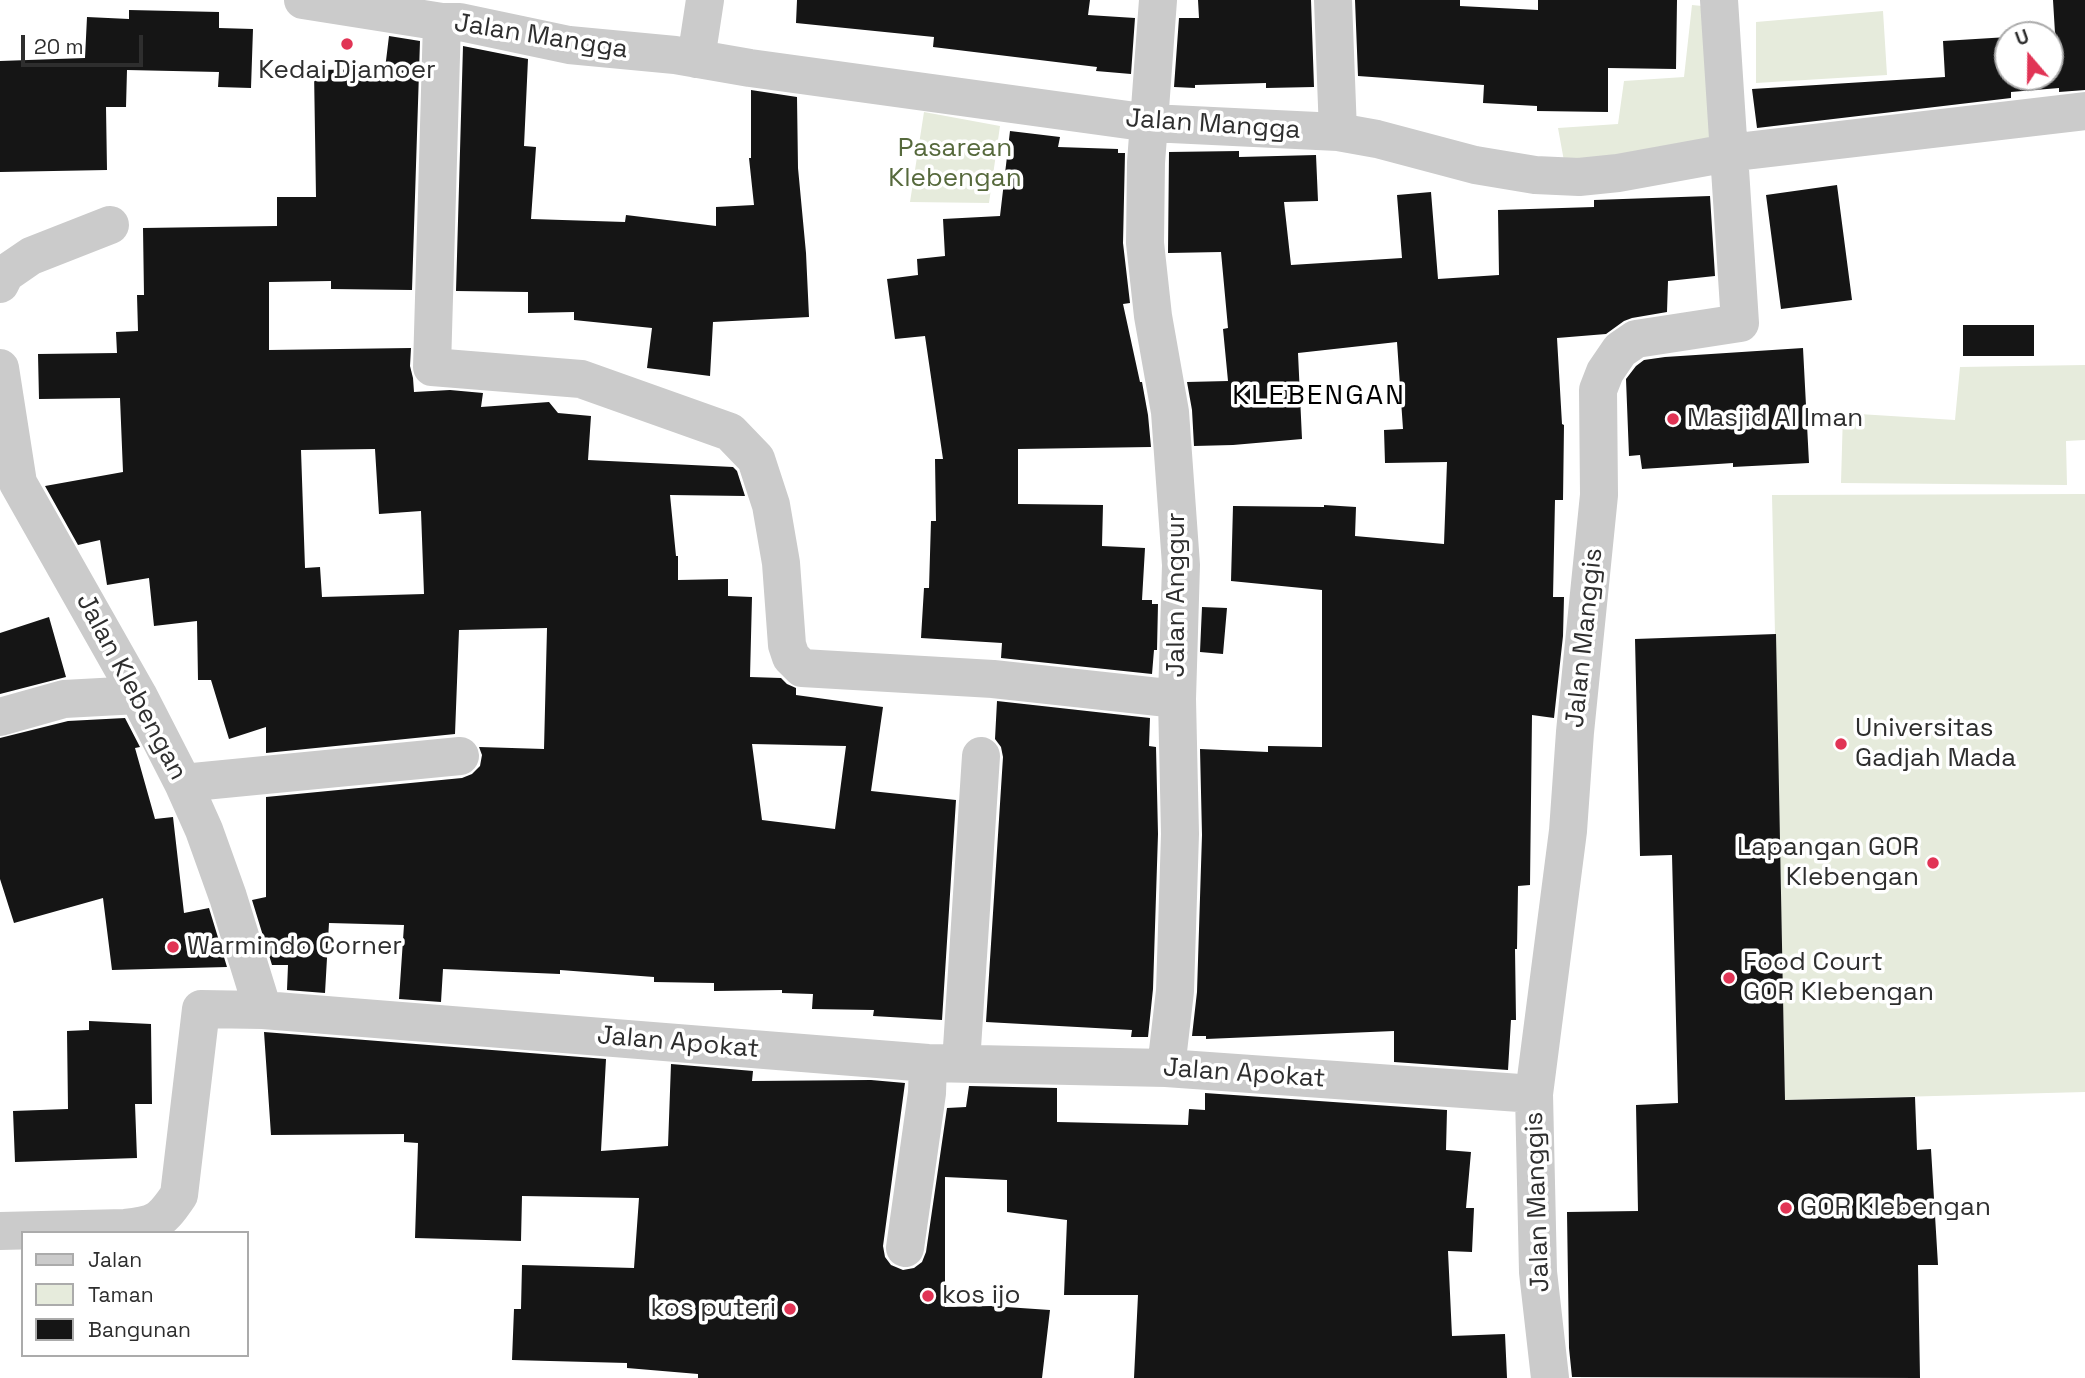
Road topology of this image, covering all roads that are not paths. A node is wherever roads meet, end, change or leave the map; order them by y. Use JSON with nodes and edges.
{"nodes":[{"id":1,"x":303,"y":0,"type":"edge"},
{"id":2,"x":705,"y":0,"type":"edge"},
{"id":3,"x":1158,"y":0,"type":"edge"},
{"id":4,"x":1333,"y":0,"type":"edge"},
{"id":5,"x":1719,"y":0,"type":"edge"},
{"id":6,"x":454,"y":15,"type":"edge"},
{"id":7,"x":696,"y":59,"type":"junction"},
{"id":8,"x":2085,"y":111,"type":"edge"},
{"id":9,"x":1150,"y":123,"type":"junction"},
{"id":10,"x":1338,"y":132,"type":"junction"},
{"id":11,"x":1728,"y":153,"type":"junction"},
{"id":12,"x":110,"y":225,"type":"dead end"},
{"id":13,"x":0,"y":284,"type":"edge"},
{"id":14,"x":0,"y":368,"type":"edge"},
{"id":15,"x":9,"y":485,"type":"edge"},
{"id":16,"x":138,"y":695,"type":"junction"},
{"id":17,"x":1177,"y":699,"type":"junction"},
{"id":18,"x":0,"y":717,"type":"edge"},
{"id":19,"x":460,"y":756,"type":"dead end"},
{"id":20,"x":981,"y":756,"type":"dead end"},
{"id":21,"x":183,"y":783,"type":"junction"},
{"id":22,"x":263,"y":1010,"type":"junction"},
{"id":23,"x":945,"y":1063,"type":"junction"},
{"id":24,"x":1166,"y":1068,"type":"junction"},
{"id":25,"x":1534,"y":1094,"type":"junction"},
{"id":26,"x":0,"y":1231,"type":"edge"},
{"id":27,"x":905,"y":1248,"type":"dead end"},
{"id":28,"x":1550,"y":1378,"type":"edge"}],
"edges":[{"from":1,"to":6,"type":"street","name":"Jalan Mangga"},
{"from":2,"to":7,"type":"street"},
{"from":3,"to":9,"type":"street","name":"Jalan Anggur"},
{"from":4,"to":10,"type":"street"},
{"from":5,"to":11,"type":"street","name":"Jalan Manggis"},
{"from":6,"to":7,"type":"street","name":"Jalan Mangga"},
{"from":6,"to":17,"type":"street"},
{"from":7,"to":9,"type":"street","name":"Jalan Mangga"},
{"from":8,"to":11,"type":"street","name":"Jalan Mangga"},
{"from":9,"to":10,"type":"street","name":"Jalan Mangga"},
{"from":9,"to":17,"type":"street","name":"Jalan Anggur"},
{"from":10,"to":11,"type":"street","name":"Jalan Mangga"},
{"from":11,"to":25,"type":"street","name":"Jalan Manggis"},
{"from":12,"to":13,"type":"street"},
{"from":14,"to":15,"type":"street","name":"Jalan Klebengan"},
{"from":15,"to":16,"type":"street","name":"Jalan Klebengan"},
{"from":16,"to":18,"type":"street"},
{"from":16,"to":21,"type":"street","name":"Jalan Klebengan"},
{"from":17,"to":24,"type":"street","name":"Jalan Anggur"},
{"from":19,"to":21,"type":"street"},
{"from":20,"to":23,"type":"street"},
{"from":21,"to":22,"type":"street","name":"Jalan Klebengan"},
{"from":22,"to":23,"type":"street","name":"Jalan Apokat"},
{"from":22,"to":26,"type":"street","name":"Jalan Apokat"},
{"from":23,"to":24,"type":"street","name":"Jalan Apokat"},
{"from":23,"to":27,"type":"street"},
{"from":24,"to":25,"type":"street","name":"Jalan Apokat"},
{"from":25,"to":28,"type":"street","name":"Jalan Manggis"}]}
